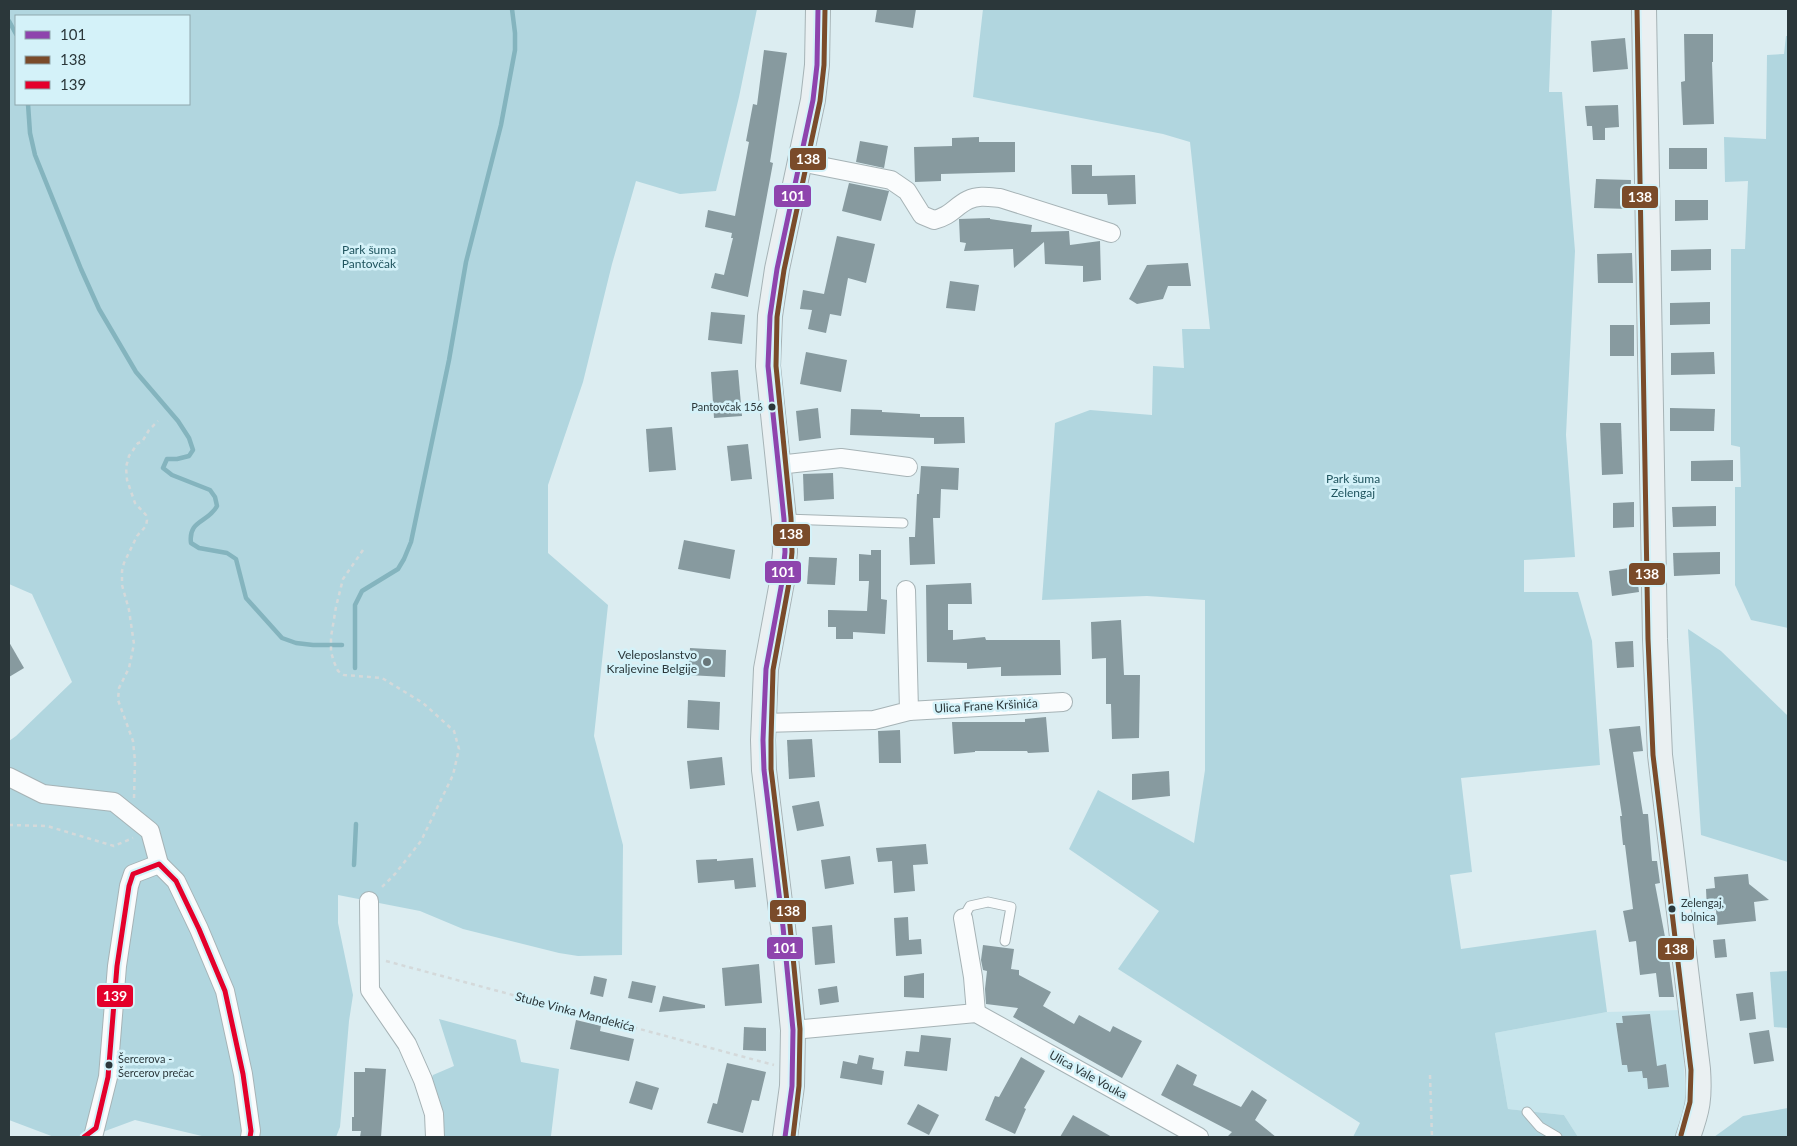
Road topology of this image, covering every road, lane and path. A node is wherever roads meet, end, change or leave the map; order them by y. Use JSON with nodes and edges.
{"nodes":[{"id":1,"x":818,"y":9,"type":"edge"},
{"id":2,"x":1644,"y":9,"type":"edge"},
{"id":3,"x":800,"y":162,"type":"junction"},
{"id":4,"x":1111,"y":233,"type":"dead end"},
{"id":5,"x":158,"y":421,"type":"dead end"},
{"id":6,"x":778,"y":465,"type":"junction"},
{"id":7,"x":908,"y":467,"type":"dead end"},
{"id":8,"x":784,"y":519,"type":"junction"},
{"id":9,"x":903,"y":523,"type":"dead end"},
{"id":10,"x":363,"y":550,"type":"dead end"},
{"id":11,"x":906,"y":590,"type":"dead end"},
{"id":12,"x":1063,"y":702,"type":"dead end"},
{"id":13,"x":909,"y":711,"type":"junction"},
{"id":14,"x":762,"y":723,"type":"junction"},
{"id":15,"x":9,"y":777,"type":"edge"},
{"id":16,"x":138,"y":821,"type":"junction"},
{"id":17,"x":9,"y":825,"type":"edge"},
{"id":18,"x":160,"y":864,"type":"junction"},
{"id":19,"x":369,"y":901,"type":"joint"},
{"id":20,"x":963,"y":918,"type":"joint"},
{"id":21,"x":1005,"y":941,"type":"dead end"},
{"id":22,"x":370,"y":957,"type":"junction"},
{"id":23,"x":976,"y":1013,"type":"junction"},
{"id":24,"x":793,"y":1030,"type":"junction"},
{"id":25,"x":781,"y":1066,"type":"dead end"},
{"id":26,"x":1430,"y":1075,"type":"dead end"},
{"id":27,"x":1527,"y":1112,"type":"dead end"},
{"id":28,"x":91,"y":1134,"type":"edge"},
{"id":29,"x":250,"y":1137,"type":"edge"},
{"id":30,"x":435,"y":1137,"type":"edge"},
{"id":31,"x":785,"y":1137,"type":"edge"},
{"id":32,"x":1199,"y":1137,"type":"edge"},
{"id":33,"x":1432,"y":1137,"type":"edge"},
{"id":34,"x":1557,"y":1137,"type":"edge"},
{"id":35,"x":1688,"y":1137,"type":"edge"}],
"edges":[{"from":1,"to":3,"type":"main road"},
{"from":2,"to":35,"type":"main road"},
{"from":3,"to":4,"type":"street"},
{"from":3,"to":6,"type":"main road"},
{"from":5,"to":16,"type":"path"},
{"from":6,"to":7,"type":"street"},
{"from":6,"to":8,"type":"main road"},
{"from":8,"to":9,"type":"lane"},
{"from":8,"to":14,"type":"main road"},
{"from":10,"to":19,"type":"path"},
{"from":11,"to":13,"type":"street"},
{"from":12,"to":13,"type":"street","name":"Ulica Frane Kršinića"},
{"from":13,"to":14,"type":"street","name":"Ulica Frane Kršinića"},
{"from":14,"to":24,"type":"main road"},
{"from":15,"to":16,"type":"street"},
{"from":16,"to":17,"type":"path"},
{"from":16,"to":18,"type":"street"},
{"from":18,"to":28,"type":"street"},
{"from":18,"to":29,"type":"street"},
{"from":19,"to":22,"type":"street"},
{"from":20,"to":21,"type":"lane"},
{"from":20,"to":23,"type":"street"},
{"from":22,"to":25,"type":"path","name":"Stube Vinka Mandekića"},
{"from":22,"to":30,"type":"street"},
{"from":23,"to":24,"type":"street"},
{"from":23,"to":32,"type":"street","name":"Ulica Vale Vouka"},
{"from":24,"to":31,"type":"main road"},
{"from":26,"to":33,"type":"path"},
{"from":27,"to":34,"type":"lane"}]}
